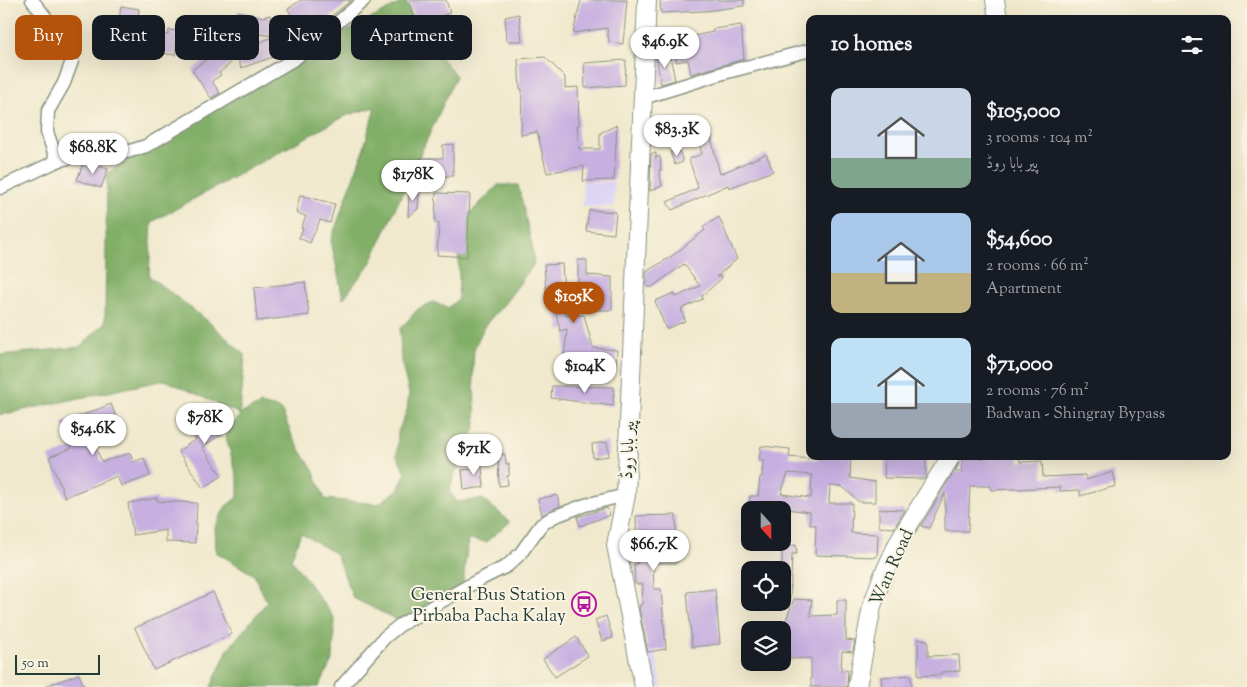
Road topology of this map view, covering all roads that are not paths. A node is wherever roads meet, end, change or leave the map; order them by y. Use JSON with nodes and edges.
{"nodes":[{"id":1,"x":32,"y":0,"type":"edge"},
{"id":2,"x":364,"y":0,"type":"edge"},
{"id":3,"x":647,"y":0,"type":"edge"},
{"id":4,"x":995,"y":0,"type":"edge"},
{"id":5,"x":997,"y":15,"type":"edge"},
{"id":6,"x":806,"y":51,"type":"edge"},
{"id":7,"x":643,"y":98,"type":"junction"},
{"id":8,"x":57,"y":161,"type":"junction"},
{"id":9,"x":0,"y":188,"type":"edge"},
{"id":10,"x":949,"y":460,"type":"edge"},
{"id":11,"x":626,"y":495,"type":"junction"},
{"id":12,"x":341,"y":687,"type":"edge"},
{"id":13,"x":644,"y":687,"type":"edge"},
{"id":14,"x":857,"y":687,"type":"edge"}],
"edges":[{"from":1,"to":8,"type":"street"},
{"from":2,"to":8,"type":"street"},
{"from":3,"to":7,"type":"main road","name":"پیر بابا روڈ"},
{"from":4,"to":5,"type":"main road"},
{"from":6,"to":7,"type":"street"},
{"from":7,"to":11,"type":"main road","name":"پیر بابا روڈ"},
{"from":8,"to":9,"type":"street"},
{"from":10,"to":14,"type":"main road","name":"Wan Road"},
{"from":11,"to":12,"type":"street"},
{"from":11,"to":13,"type":"main road","name":"پیر بابا روڈ"}]}
